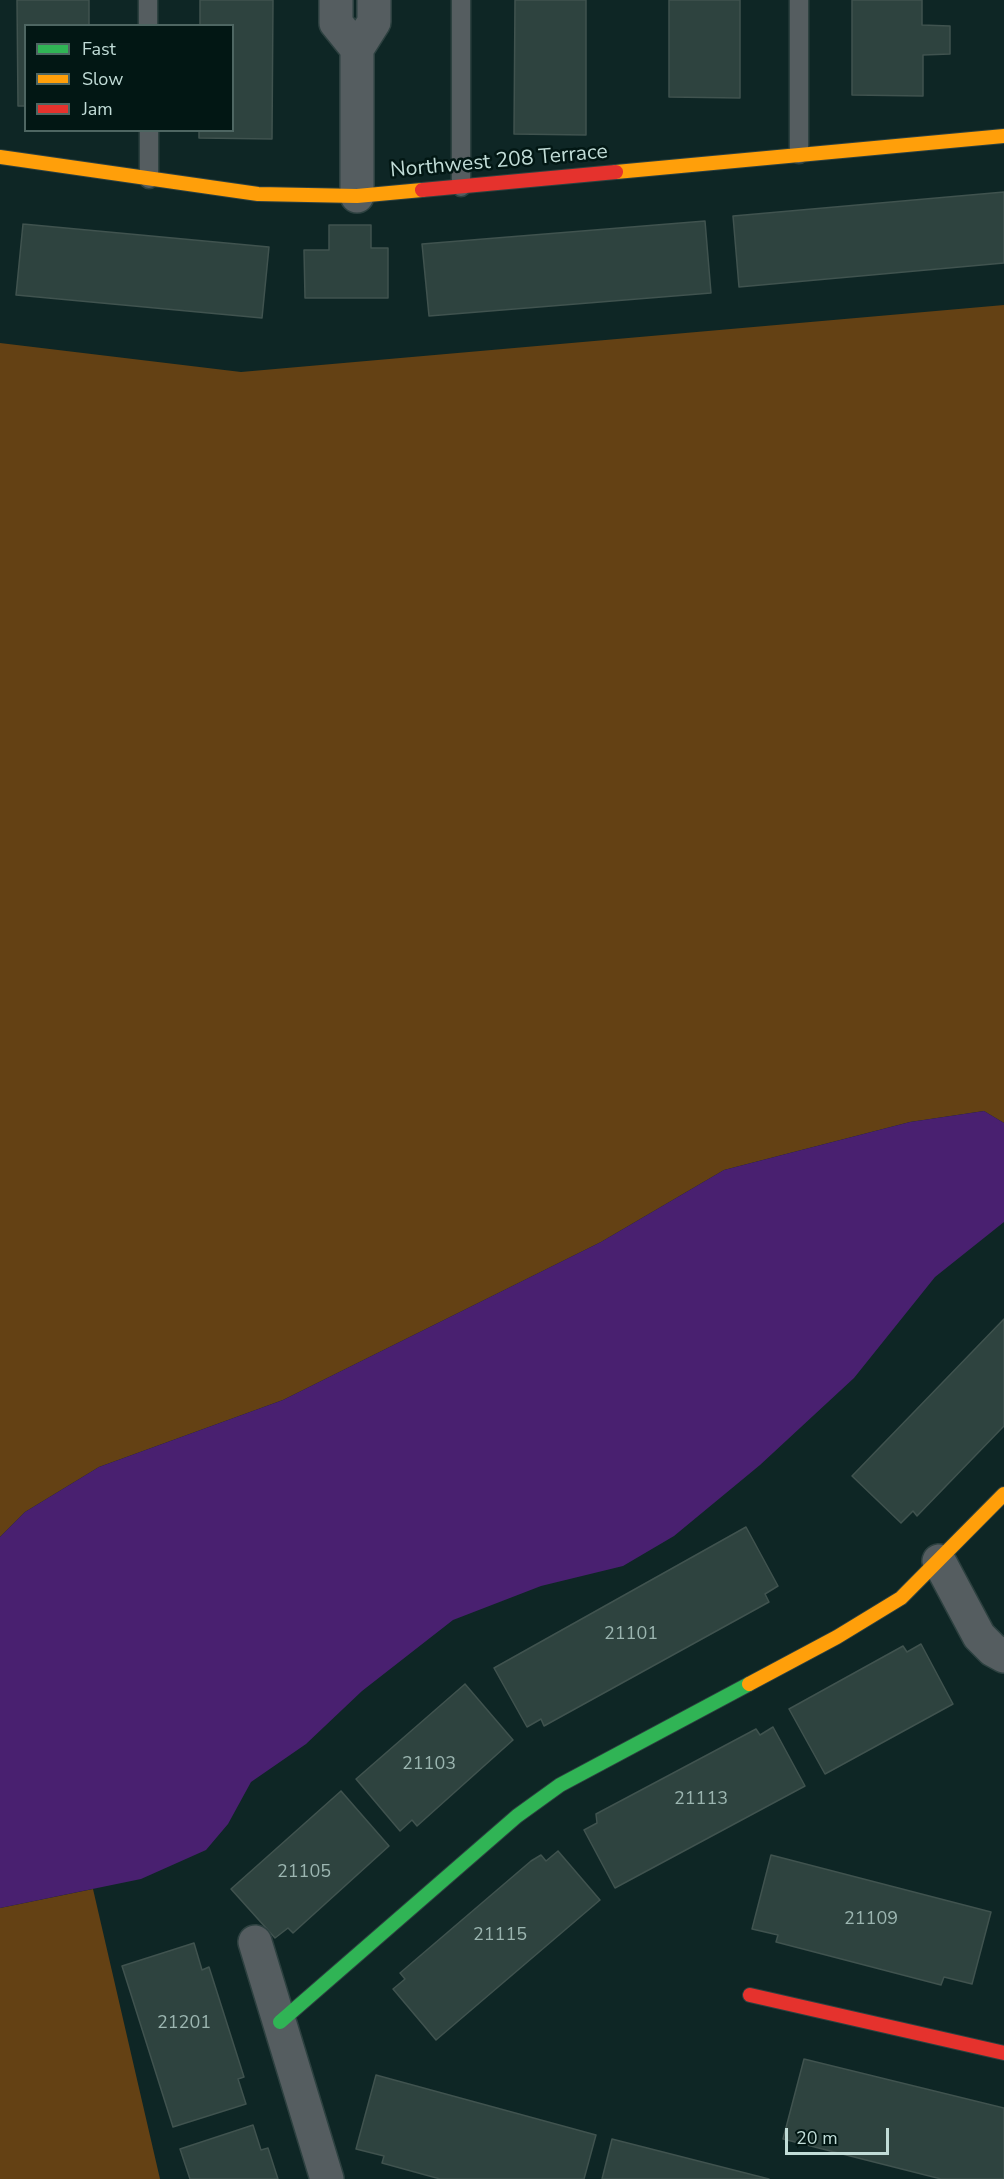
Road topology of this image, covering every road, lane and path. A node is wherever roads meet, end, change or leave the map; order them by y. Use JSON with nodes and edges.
{"nodes":[{"id":1,"x":148,"y":0,"type":"edge"},
{"id":2,"x":336,"y":0,"type":"edge"},
{"id":3,"x":374,"y":0,"type":"edge"},
{"id":4,"x":461,"y":0,"type":"edge"},
{"id":5,"x":799,"y":0,"type":"edge"},
{"id":6,"x":148,"y":24,"type":"edge"},
{"id":7,"x":357,"y":49,"type":"junction"},
{"id":8,"x":148,"y":132,"type":"edge"},
{"id":9,"x":1004,"y":136,"type":"edge"},
{"id":10,"x":799,"y":154,"type":"junction"},
{"id":11,"x":0,"y":157,"type":"edge"},
{"id":12,"x":149,"y":179,"type":"junction"},
{"id":13,"x":461,"y":187,"type":"junction"},
{"id":14,"x":357,"y":196,"type":"junction"},
{"id":15,"x":1004,"y":1494,"type":"edge"},
{"id":16,"x":939,"y":1561,"type":"junction"},
{"id":17,"x":1004,"y":1656,"type":"edge"},
{"id":18,"x":255,"y":1942,"type":"dead end"},
{"id":19,"x":750,"y":1995,"type":"dead end"},
{"id":20,"x":280,"y":2022,"type":"junction"},
{"id":21,"x":1004,"y":2053,"type":"edge"},
{"id":22,"x":327,"y":2179,"type":"edge"}],
"edges":[{"from":1,"to":6,"type":"lane"},
{"from":2,"to":7,"type":"street"},
{"from":3,"to":7,"type":"street"},
{"from":4,"to":13,"type":"lane"},
{"from":5,"to":10,"type":"lane"},
{"from":7,"to":14,"type":"street"},
{"from":8,"to":12,"type":"lane"},
{"from":9,"to":10,"type":"street","name":"Northwest 208 Terrace"},
{"from":10,"to":13,"type":"street","name":"Northwest 208 Terrace"},
{"from":11,"to":12,"type":"street","name":"Northwest 208 Terrace"},
{"from":12,"to":14,"type":"street","name":"Northwest 208 Terrace"},
{"from":13,"to":14,"type":"street","name":"Northwest 208 Terrace"},
{"from":15,"to":16,"type":"street"},
{"from":16,"to":17,"type":"street"},
{"from":16,"to":20,"type":"street"},
{"from":18,"to":20,"type":"street"},
{"from":19,"to":21,"type":"street"},
{"from":20,"to":22,"type":"street"}]}
